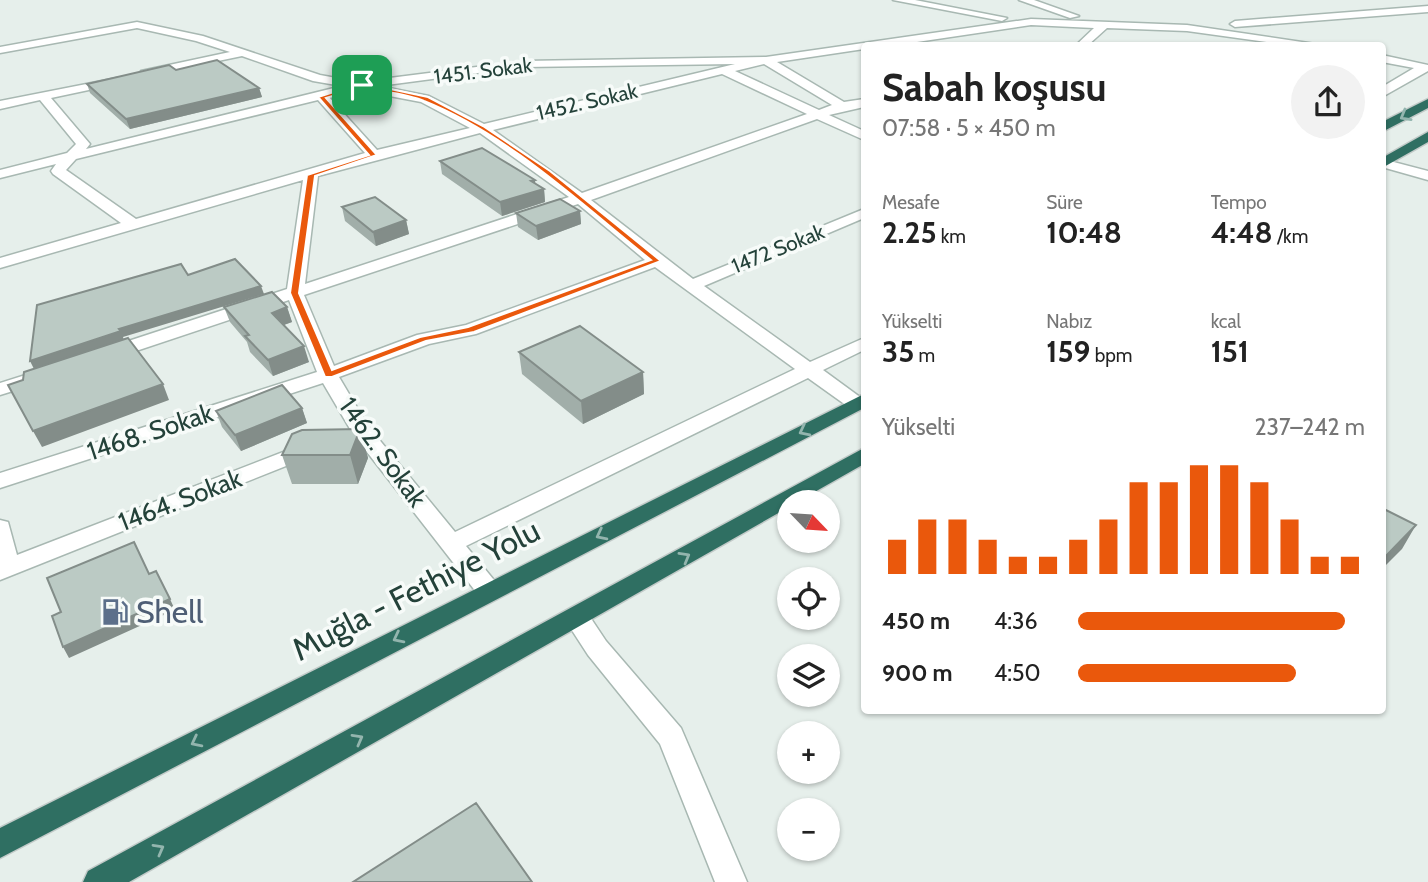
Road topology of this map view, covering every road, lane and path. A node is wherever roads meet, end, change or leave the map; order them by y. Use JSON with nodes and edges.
{"nodes":[{"id":1,"x":898,"y":0,"type":"edge"},
{"id":2,"x":1024,"y":0,"type":"edge"},
{"id":3,"x":1428,"y":9,"type":"edge"},
{"id":4,"x":1031,"y":22,"type":"junction"},
{"id":5,"x":1106,"y":23,"type":"junction"},
{"id":6,"x":1187,"y":28,"type":"junction"},
{"id":7,"x":892,"y":42,"type":"edge"},
{"id":8,"x":1085,"y":42,"type":"edge"},
{"id":9,"x":1294,"y":42,"type":"edge"},
{"id":10,"x":861,"y":46,"type":"edge"},
{"id":11,"x":0,"y":50,"type":"edge"},
{"id":12,"x":238,"y":54,"type":"junction"},
{"id":13,"x":1386,"y":59,"type":"edge"},
{"id":14,"x":766,"y":60,"type":"junction"},
{"id":15,"x":1426,"y":68,"type":"edge"},
{"id":16,"x":723,"y":70,"type":"junction"},
{"id":17,"x":362,"y":85,"type":"junction"},
{"id":18,"x":1386,"y":91,"type":"edge"},
{"id":19,"x":43,"y":96,"type":"junction"},
{"id":20,"x":322,"y":97,"type":"junction"},
{"id":21,"x":861,"y":103,"type":"edge"},
{"id":22,"x":1428,"y":103,"type":"edge"},
{"id":23,"x":0,"y":104,"type":"edge"},
{"id":24,"x":842,"y":106,"type":"junction"},
{"id":25,"x":817,"y":116,"type":"junction"},
{"id":26,"x":1386,"y":126,"type":"edge"},
{"id":27,"x":481,"y":128,"type":"junction"},
{"id":28,"x":861,"y":135,"type":"edge"},
{"id":29,"x":1428,"y":136,"type":"edge"},
{"id":30,"x":374,"y":155,"type":"junction"},
{"id":31,"x":69,"y":157,"type":"junction"},
{"id":32,"x":1386,"y":162,"type":"edge"},
{"id":33,"x":1386,"y":165,"type":"edge"},
{"id":34,"x":0,"y":174,"type":"edge"},
{"id":35,"x":311,"y":175,"type":"junction"},
{"id":36,"x":1428,"y":176,"type":"edge"},
{"id":37,"x":579,"y":199,"type":"junction"},
{"id":38,"x":861,"y":214,"type":"edge"},
{"id":39,"x":133,"y":224,"type":"junction"},
{"id":40,"x":657,"y":261,"type":"junction"},
{"id":41,"x":0,"y":263,"type":"edge"},
{"id":42,"x":692,"y":285,"type":"junction"},
{"id":43,"x":295,"y":293,"type":"junction"},
{"id":44,"x":861,"y":344,"type":"edge"},
{"id":45,"x":90,"y":360,"type":"edge"},
{"id":46,"x":808,"y":369,"type":"junction"},
{"id":47,"x":51,"y":372,"type":"edge"},
{"id":48,"x":328,"y":375,"type":"junction"},
{"id":49,"x":0,"y":389,"type":"edge"},
{"id":50,"x":861,"y":402,"type":"edge"},
{"id":51,"x":360,"y":429,"type":"junction"},
{"id":52,"x":861,"y":457,"type":"edge"},
{"id":53,"x":0,"y":481,"type":"edge"},
{"id":54,"x":0,"y":528,"type":"edge"},
{"id":55,"x":452,"y":543,"type":"junction"},
{"id":56,"x":4,"y":569,"type":"edge"},
{"id":57,"x":489,"y":591,"type":"junction"},
{"id":58,"x":577,"y":618,"type":"junction"},
{"id":59,"x":0,"y":844,"type":"edge"},
{"id":60,"x":99,"y":882,"type":"edge"},
{"id":61,"x":731,"y":882,"type":"edge"}],
"edges":[{"from":1,"to":4,"type":"street"},
{"from":2,"to":5,"type":"street"},
{"from":3,"to":6,"type":"street"},
{"from":4,"to":5,"type":"street","name":"1452. Sokak"},
{"from":4,"to":7,"type":"street","name":"1452. Sokak"},
{"from":5,"to":6,"type":"street","name":"1452. Sokak"},
{"from":5,"to":8,"type":"street"},
{"from":6,"to":9,"type":"street"},
{"from":10,"to":14,"type":"street","name":"1452. Sokak"},
{"from":11,"to":12,"type":"street"},
{"from":12,"to":17,"type":"street"},
{"from":12,"to":19,"type":"street"},
{"from":13,"to":15,"type":"street"},
{"from":14,"to":16,"type":"street","name":"1452. Sokak"},
{"from":14,"to":17,"type":"street","name":"1451. Sokak"},
{"from":14,"to":24,"type":"street"},
{"from":15,"to":18,"type":"street"},
{"from":16,"to":25,"type":"street"},
{"from":16,"to":27,"type":"street","name":"1452. Sokak"},
{"from":17,"to":20,"type":"street","name":"1451. Sokak"},
{"from":17,"to":27,"type":"street"},
{"from":19,"to":23,"type":"street"},
{"from":19,"to":31,"type":"street"},
{"from":20,"to":30,"type":"street"},
{"from":20,"to":31,"type":"street","name":"1451. Sokak"},
{"from":21,"to":24,"type":"street"},
{"from":22,"to":26,"type":"highway","one_way":true},
{"from":24,"to":25,"type":"street"},
{"from":25,"to":28,"type":"street"},
{"from":25,"to":37,"type":"street"},
{"from":27,"to":30,"type":"street","name":"1452. Sokak"},
{"from":27,"to":37,"type":"street"},
{"from":29,"to":32,"type":"highway"},
{"from":30,"to":35,"type":"street","name":"1452. Sokak"},
{"from":31,"to":34,"type":"street","name":"1451. Sokak"},
{"from":31,"to":39,"type":"street"},
{"from":33,"to":36,"type":"street"},
{"from":35,"to":39,"type":"street","name":"1452. Sokak"},
{"from":35,"to":43,"type":"street","name":"1462. Sokak"},
{"from":37,"to":40,"type":"street"},
{"from":37,"to":43,"type":"street"},
{"from":38,"to":42,"type":"street","name":"1472 Sokak"},
{"from":39,"to":41,"type":"street","name":"1452. Sokak"},
{"from":40,"to":42,"type":"street"},
{"from":40,"to":48,"type":"street","name":"1468. Sokak"},
{"from":42,"to":46,"type":"street"},
{"from":43,"to":45,"type":"street"},
{"from":43,"to":48,"type":"street","name":"1462. Sokak"},
{"from":44,"to":46,"type":"street"},
{"from":46,"to":50,"type":"street"},
{"from":46,"to":55,"type":"street"},
{"from":47,"to":49,"type":"street"},
{"from":48,"to":51,"type":"street","name":"1462. Sokak"},
{"from":48,"to":53,"type":"street","name":"1468. Sokak"},
{"from":50,"to":57,"type":"highway","name":"Muğla - Fethiye Yolu","one_way":true},
{"from":51,"to":55,"type":"street","name":"1462. Sokak"},
{"from":51,"to":56,"type":"street","name":"1464. Sokak"},
{"from":58,"to":52,"type":"highway","one_way":true},
{"from":54,"to":56,"type":"street"},
{"from":55,"to":57,"type":"street","name":"1462. Sokak"},
{"from":57,"to":59,"type":"highway","name":"Muğla - Fethiye Yolu","one_way":true},
{"from":60,"to":58,"type":"highway","one_way":true},
{"from":58,"to":61,"type":"street"}]}
